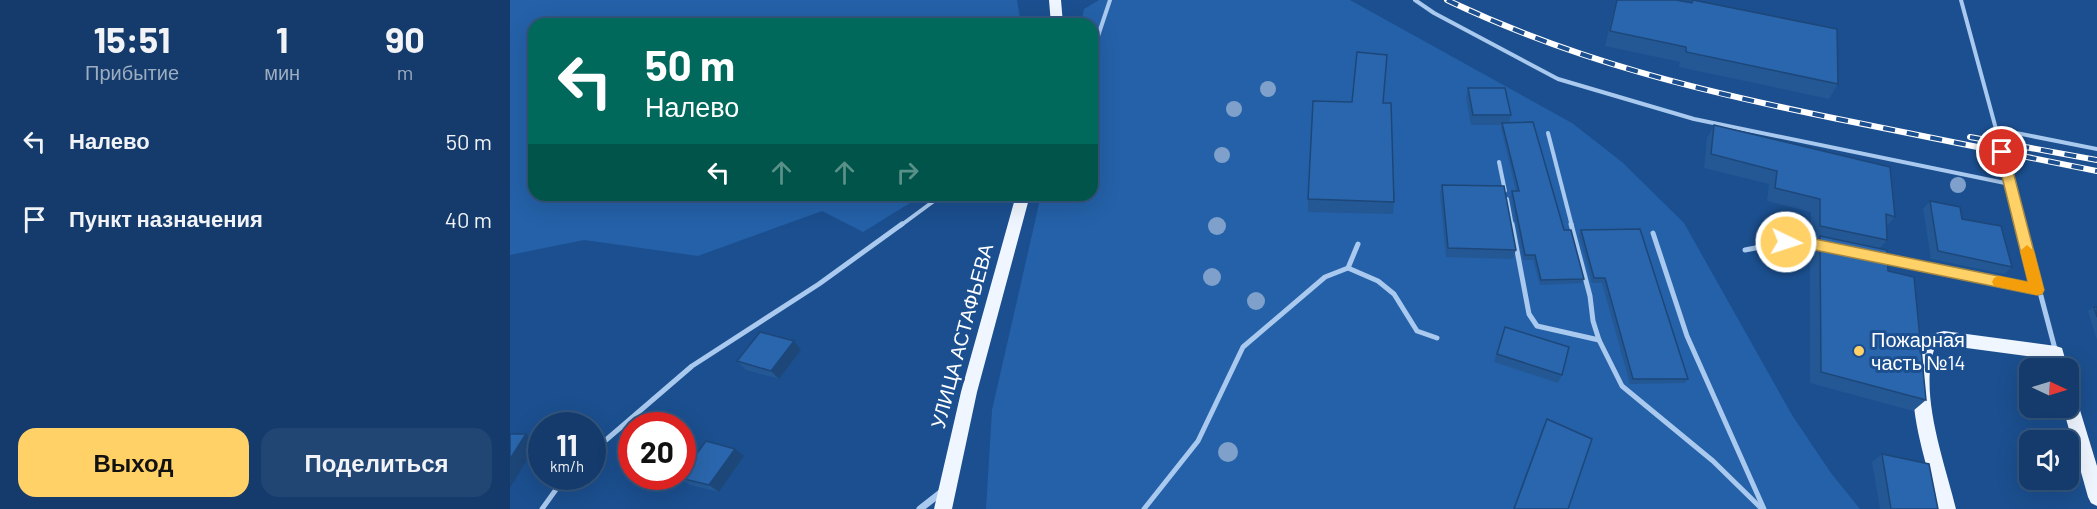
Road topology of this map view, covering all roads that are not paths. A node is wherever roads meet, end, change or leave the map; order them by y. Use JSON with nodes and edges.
{"nodes":[{"id":1,"x":1055,"y":0,"type":"edge"},
{"id":2,"x":1110,"y":0,"type":"edge"},
{"id":3,"x":1415,"y":0,"type":"edge"},
{"id":4,"x":1961,"y":0,"type":"edge"},
{"id":5,"x":1056,"y":18,"type":"edge"},
{"id":6,"x":1098,"y":36,"type":"edge"},
{"id":7,"x":1996,"y":129,"type":"junction"},
{"id":8,"x":1548,"y":133,"type":"dead end"},
{"id":9,"x":2097,"y":149,"type":"edge"},
{"id":10,"x":1499,"y":162,"type":"dead end"},
{"id":11,"x":2010,"y":184,"type":"junction"},
{"id":12,"x":934,"y":201,"type":"edge"},
{"id":13,"x":1021,"y":201,"type":"edge"},
{"id":14,"x":1653,"y":233,"type":"dead end"},
{"id":15,"x":1358,"y":244,"type":"dead end"},
{"id":16,"x":1822,"y":246,"type":"edge"},
{"id":17,"x":1745,"y":250,"type":"dead end"},
{"id":18,"x":1872,"y":257,"type":"edge"},
{"id":19,"x":1348,"y":268,"type":"junction"},
{"id":20,"x":2037,"y":290,"type":"junction"},
{"id":21,"x":1437,"y":338,"type":"dead end"},
{"id":22,"x":1599,"y":340,"type":"junction"},
{"id":23,"x":2043,"y":358,"type":"edge"},
{"id":24,"x":2057,"y":358,"type":"edge"},
{"id":25,"x":2074,"y":418,"type":"edge"},
{"id":26,"x":606,"y":440,"type":"edge"},
{"id":27,"x":946,"y":489,"type":"junction"},
{"id":28,"x":556,"y":490,"type":"edge"},
{"id":29,"x":2097,"y":497,"type":"edge"},
{"id":30,"x":542,"y":509,"type":"edge"},
{"id":31,"x":920,"y":509,"type":"edge"},
{"id":32,"x":943,"y":509,"type":"edge"},
{"id":33,"x":1144,"y":509,"type":"edge"},
{"id":34,"x":1763,"y":509,"type":"edge"},
{"id":35,"x":1947,"y":509,"type":"edge"}],
"edges":[{"from":1,"to":5,"type":"main road"},
{"from":2,"to":6,"type":"lane"},
{"from":3,"to":11,"type":"lane"},
{"from":4,"to":7,"type":"lane"},
{"from":7,"to":9,"type":"lane"},
{"from":7,"to":11,"type":"lane"},
{"from":8,"to":22,"type":"lane"},
{"from":10,"to":22,"type":"lane"},
{"from":11,"to":20,"type":"lane"},
{"from":12,"to":26,"type":"lane"},
{"from":13,"to":27,"type":"main road","name":"УЛИЦА АСТАФЬЕВА"},
{"from":14,"to":34,"type":"lane"},
{"from":15,"to":19,"type":"lane"},
{"from":16,"to":17,"type":"lane"},
{"from":18,"to":20,"type":"lane"},
{"from":19,"to":21,"type":"lane"},
{"from":19,"to":33,"type":"lane"},
{"from":20,"to":24,"type":"lane"},
{"from":22,"to":34,"type":"lane"},
{"from":23,"to":35,"type":"main road"},
{"from":25,"to":29,"type":"main road"},
{"from":27,"to":31,"type":"street"},
{"from":27,"to":32,"type":"main road","name":"УЛИЦА АСТАФЬЕВА"},
{"from":28,"to":30,"type":"lane"}]}
